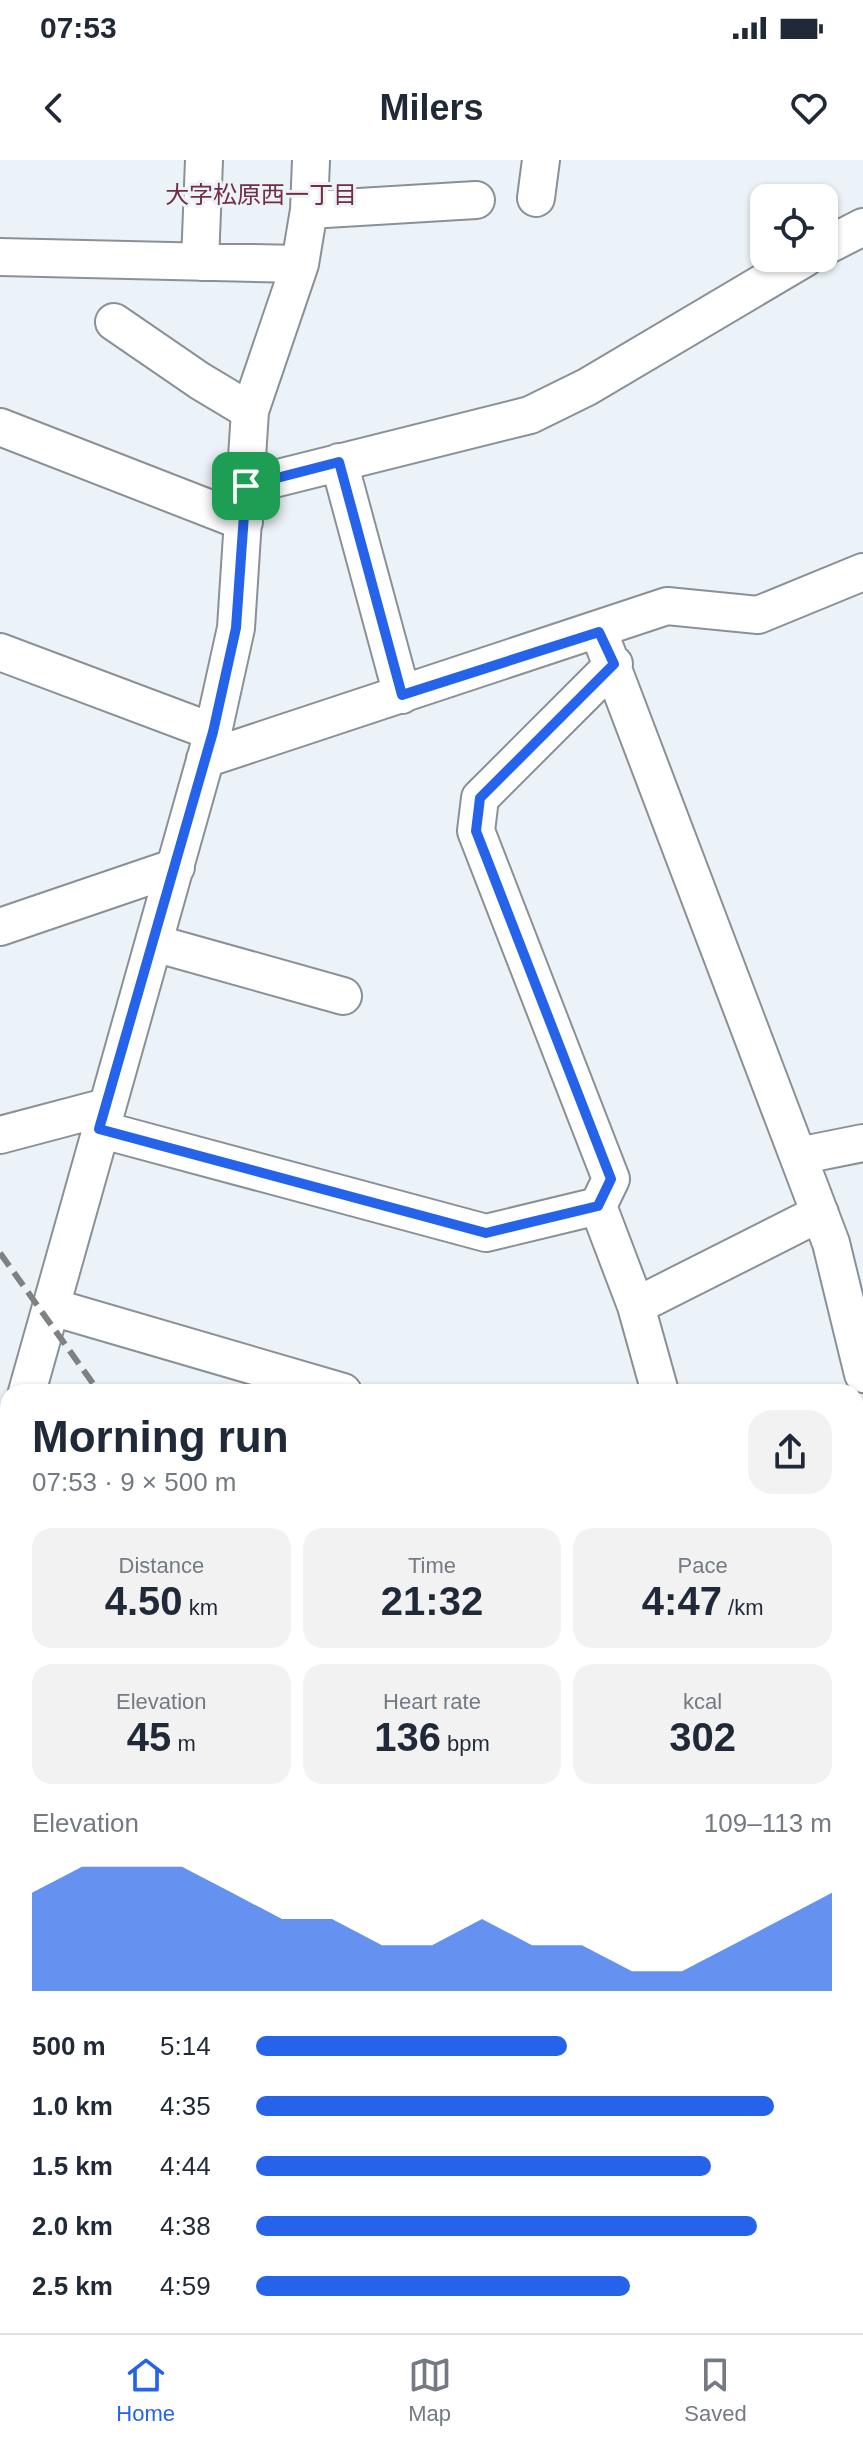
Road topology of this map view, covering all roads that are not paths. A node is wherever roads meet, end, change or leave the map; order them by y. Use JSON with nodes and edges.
{"nodes":[{"id":1,"x":204,"y":160,"type":"edge"},
{"id":2,"x":311,"y":160,"type":"edge"},
{"id":3,"x":541,"y":160,"type":"edge"},
{"id":4,"x":536,"y":198,"type":"dead end"},
{"id":5,"x":476,"y":200,"type":"dead end"},
{"id":6,"x":309,"y":210,"type":"junction"},
{"id":7,"x":863,"y":227,"type":"edge"},
{"id":8,"x":838,"y":240,"type":"edge"},
{"id":9,"x":0,"y":257,"type":"edge"},
{"id":10,"x":200,"y":262,"type":"junction"},
{"id":11,"x":300,"y":264,"type":"junction"},
{"id":12,"x":781,"y":272,"type":"edge"},
{"id":13,"x":114,"y":322,"type":"dead end"},
{"id":14,"x":250,"y":411,"type":"junction"},
{"id":15,"x":0,"y":427,"type":"edge"},
{"id":16,"x":339,"y":462,"type":"junction"},
{"id":17,"x":246,"y":486,"type":"junction"},
{"id":18,"x":244,"y":522,"type":"junction"},
{"id":19,"x":863,"y":572,"type":"edge"},
{"id":20,"x":599,"y":632,"type":"junction"},
{"id":21,"x":0,"y":652,"type":"edge"},
{"id":22,"x":614,"y":664,"type":"junction"},
{"id":23,"x":402,"y":695,"type":"junction"},
{"id":24,"x":209,"y":746,"type":"junction"},
{"id":25,"x":176,"y":867,"type":"junction"},
{"id":26,"x":0,"y":927,"type":"edge"},
{"id":27,"x":154,"y":943,"type":"junction"},
{"id":28,"x":343,"y":996,"type":"dead end"},
{"id":29,"x":103,"y":1118,"type":"junction"},
{"id":30,"x":0,"y":1135,"type":"edge"},
{"id":31,"x":863,"y":1143,"type":"edge"},
{"id":32,"x":798,"y":1156,"type":"junction"},
{"id":33,"x":598,"y":1206,"type":"junction"},
{"id":34,"x":820,"y":1213,"type":"junction"},
{"id":35,"x":636,"y":1306,"type":"junction"},
{"id":36,"x":52,"y":1307,"type":"junction"},
{"id":37,"x":863,"y":1374,"type":"edge"},
{"id":38,"x":273,"y":1382,"type":"edge"},
{"id":39,"x":19,"y":1384,"type":"edge"},
{"id":40,"x":658,"y":1384,"type":"edge"}],
"edges":[{"from":1,"to":10,"type":"street"},
{"from":2,"to":6,"type":"street"},
{"from":3,"to":4,"type":"street"},
{"from":5,"to":6,"type":"street"},
{"from":6,"to":11,"type":"street"},
{"from":7,"to":8,"type":"street"},
{"from":9,"to":10,"type":"street"},
{"from":10,"to":11,"type":"street"},
{"from":11,"to":14,"type":"street"},
{"from":12,"to":16,"type":"street"},
{"from":13,"to":14,"type":"street"},
{"from":14,"to":17,"type":"street"},
{"from":15,"to":18,"type":"street"},
{"from":16,"to":17,"type":"street"},
{"from":16,"to":23,"type":"street"},
{"from":17,"to":18,"type":"street"},
{"from":18,"to":24,"type":"street"},
{"from":19,"to":20,"type":"street"},
{"from":20,"to":22,"type":"street"},
{"from":20,"to":23,"type":"street"},
{"from":21,"to":24,"type":"street"},
{"from":22,"to":32,"type":"street"},
{"from":22,"to":33,"type":"street"},
{"from":23,"to":24,"type":"street"},
{"from":24,"to":25,"type":"street"},
{"from":25,"to":26,"type":"street"},
{"from":25,"to":27,"type":"street"},
{"from":27,"to":28,"type":"street"},
{"from":27,"to":29,"type":"street"},
{"from":29,"to":30,"type":"street"},
{"from":29,"to":33,"type":"street"},
{"from":29,"to":36,"type":"street"},
{"from":31,"to":32,"type":"street"},
{"from":32,"to":34,"type":"street"},
{"from":33,"to":35,"type":"street"},
{"from":34,"to":35,"type":"street"},
{"from":34,"to":37,"type":"street"},
{"from":35,"to":40,"type":"street"},
{"from":36,"to":38,"type":"street"},
{"from":36,"to":39,"type":"street"}]}
